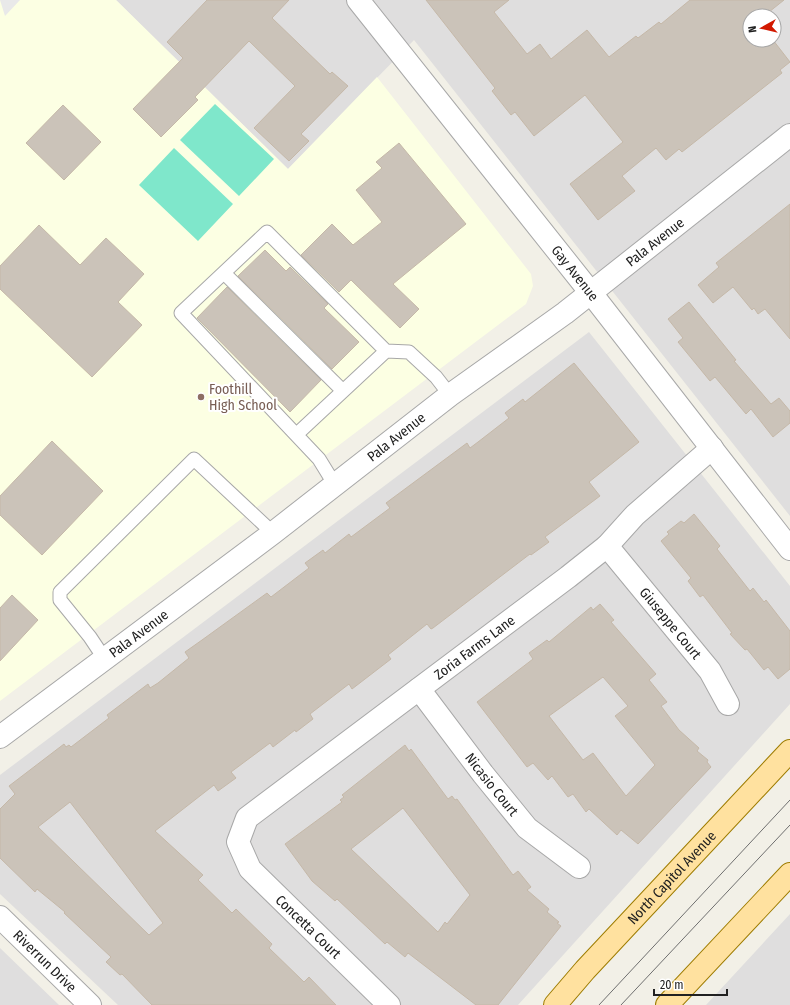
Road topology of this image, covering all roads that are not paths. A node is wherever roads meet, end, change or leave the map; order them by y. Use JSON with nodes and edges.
{"nodes":[{"id":1,"x":358,"y":0,"type":"edge"},
{"id":2,"x":790,"y":135,"type":"edge"},
{"id":3,"x":224,"y":273,"type":"junction"},
{"id":4,"x":590,"y":293,"type":"junction"},
{"id":5,"x":386,"y":351,"type":"junction"},
{"id":6,"x":343,"y":391,"type":"junction"},
{"id":7,"x":450,"y":395,"type":"junction"},
{"id":8,"x":297,"y":434,"type":"junction"},
{"id":9,"x":712,"y":448,"type":"junction"},
{"id":10,"x":335,"y":485,"type":"junction"},
{"id":11,"x":273,"y":533,"type":"junction"},
{"id":12,"x":607,"y":546,"type":"junction"},
{"id":13,"x":790,"y":549,"type":"edge"},
{"id":14,"x":104,"y":658,"type":"junction"},
{"id":15,"x":419,"y":688,"type":"junction"},
{"id":16,"x":728,"y":704,"type":"dead end"},
{"id":17,"x":0,"y":737,"type":"edge"},
{"id":18,"x":790,"y":751,"type":"edge"},
{"id":19,"x":238,"y":842,"type":"joint"},
{"id":20,"x":579,"y":867,"type":"dead end"},
{"id":21,"x":790,"y":874,"type":"edge"},
{"id":22,"x":0,"y":917,"type":"edge"},
{"id":23,"x":90,"y":1005,"type":"edge"},
{"id":24,"x":389,"y":1005,"type":"edge"},
{"id":25,"x":555,"y":1005,"type":"edge"},
{"id":26,"x":667,"y":1005,"type":"edge"}],
"edges":[{"from":1,"to":4,"type":"street","name":"Gay Avenue"},
{"from":2,"to":4,"type":"street","name":"Pala Avenue"},
{"from":3,"to":5,"type":"lane"},
{"from":3,"to":6,"type":"lane"},
{"from":3,"to":8,"type":"lane"},
{"from":4,"to":7,"type":"street","name":"Pala Avenue"},
{"from":4,"to":9,"type":"street","name":"Gay Avenue"},
{"from":5,"to":6,"type":"lane"},
{"from":5,"to":7,"type":"lane"},
{"from":6,"to":8,"type":"lane"},
{"from":7,"to":10,"type":"street","name":"Pala Avenue"},
{"from":8,"to":10,"type":"lane"},
{"from":9,"to":12,"type":"street","name":"Zoria Farms Lane"},
{"from":9,"to":13,"type":"street","name":"Gay Avenue"},
{"from":10,"to":11,"type":"street","name":"Pala Avenue"},
{"from":11,"to":14,"type":"street","name":"Pala Avenue"},
{"from":11,"to":14,"type":"lane"},
{"from":12,"to":15,"type":"street","name":"Zoria Farms Lane"},
{"from":12,"to":16,"type":"street","name":"Giuseppe Court"},
{"from":14,"to":17,"type":"street","name":"Pala Avenue"},
{"from":15,"to":19,"type":"street","name":"Zoria Farms Lane"},
{"from":15,"to":20,"type":"street","name":"Nicasio Court"},
{"from":18,"to":25,"type":"main road","name":"North Capitol Avenue"},
{"from":19,"to":24,"type":"street","name":"Concetta Court"},
{"from":21,"to":26,"type":"main road"},
{"from":22,"to":23,"type":"street","name":"Riverrun Drive"}]}
